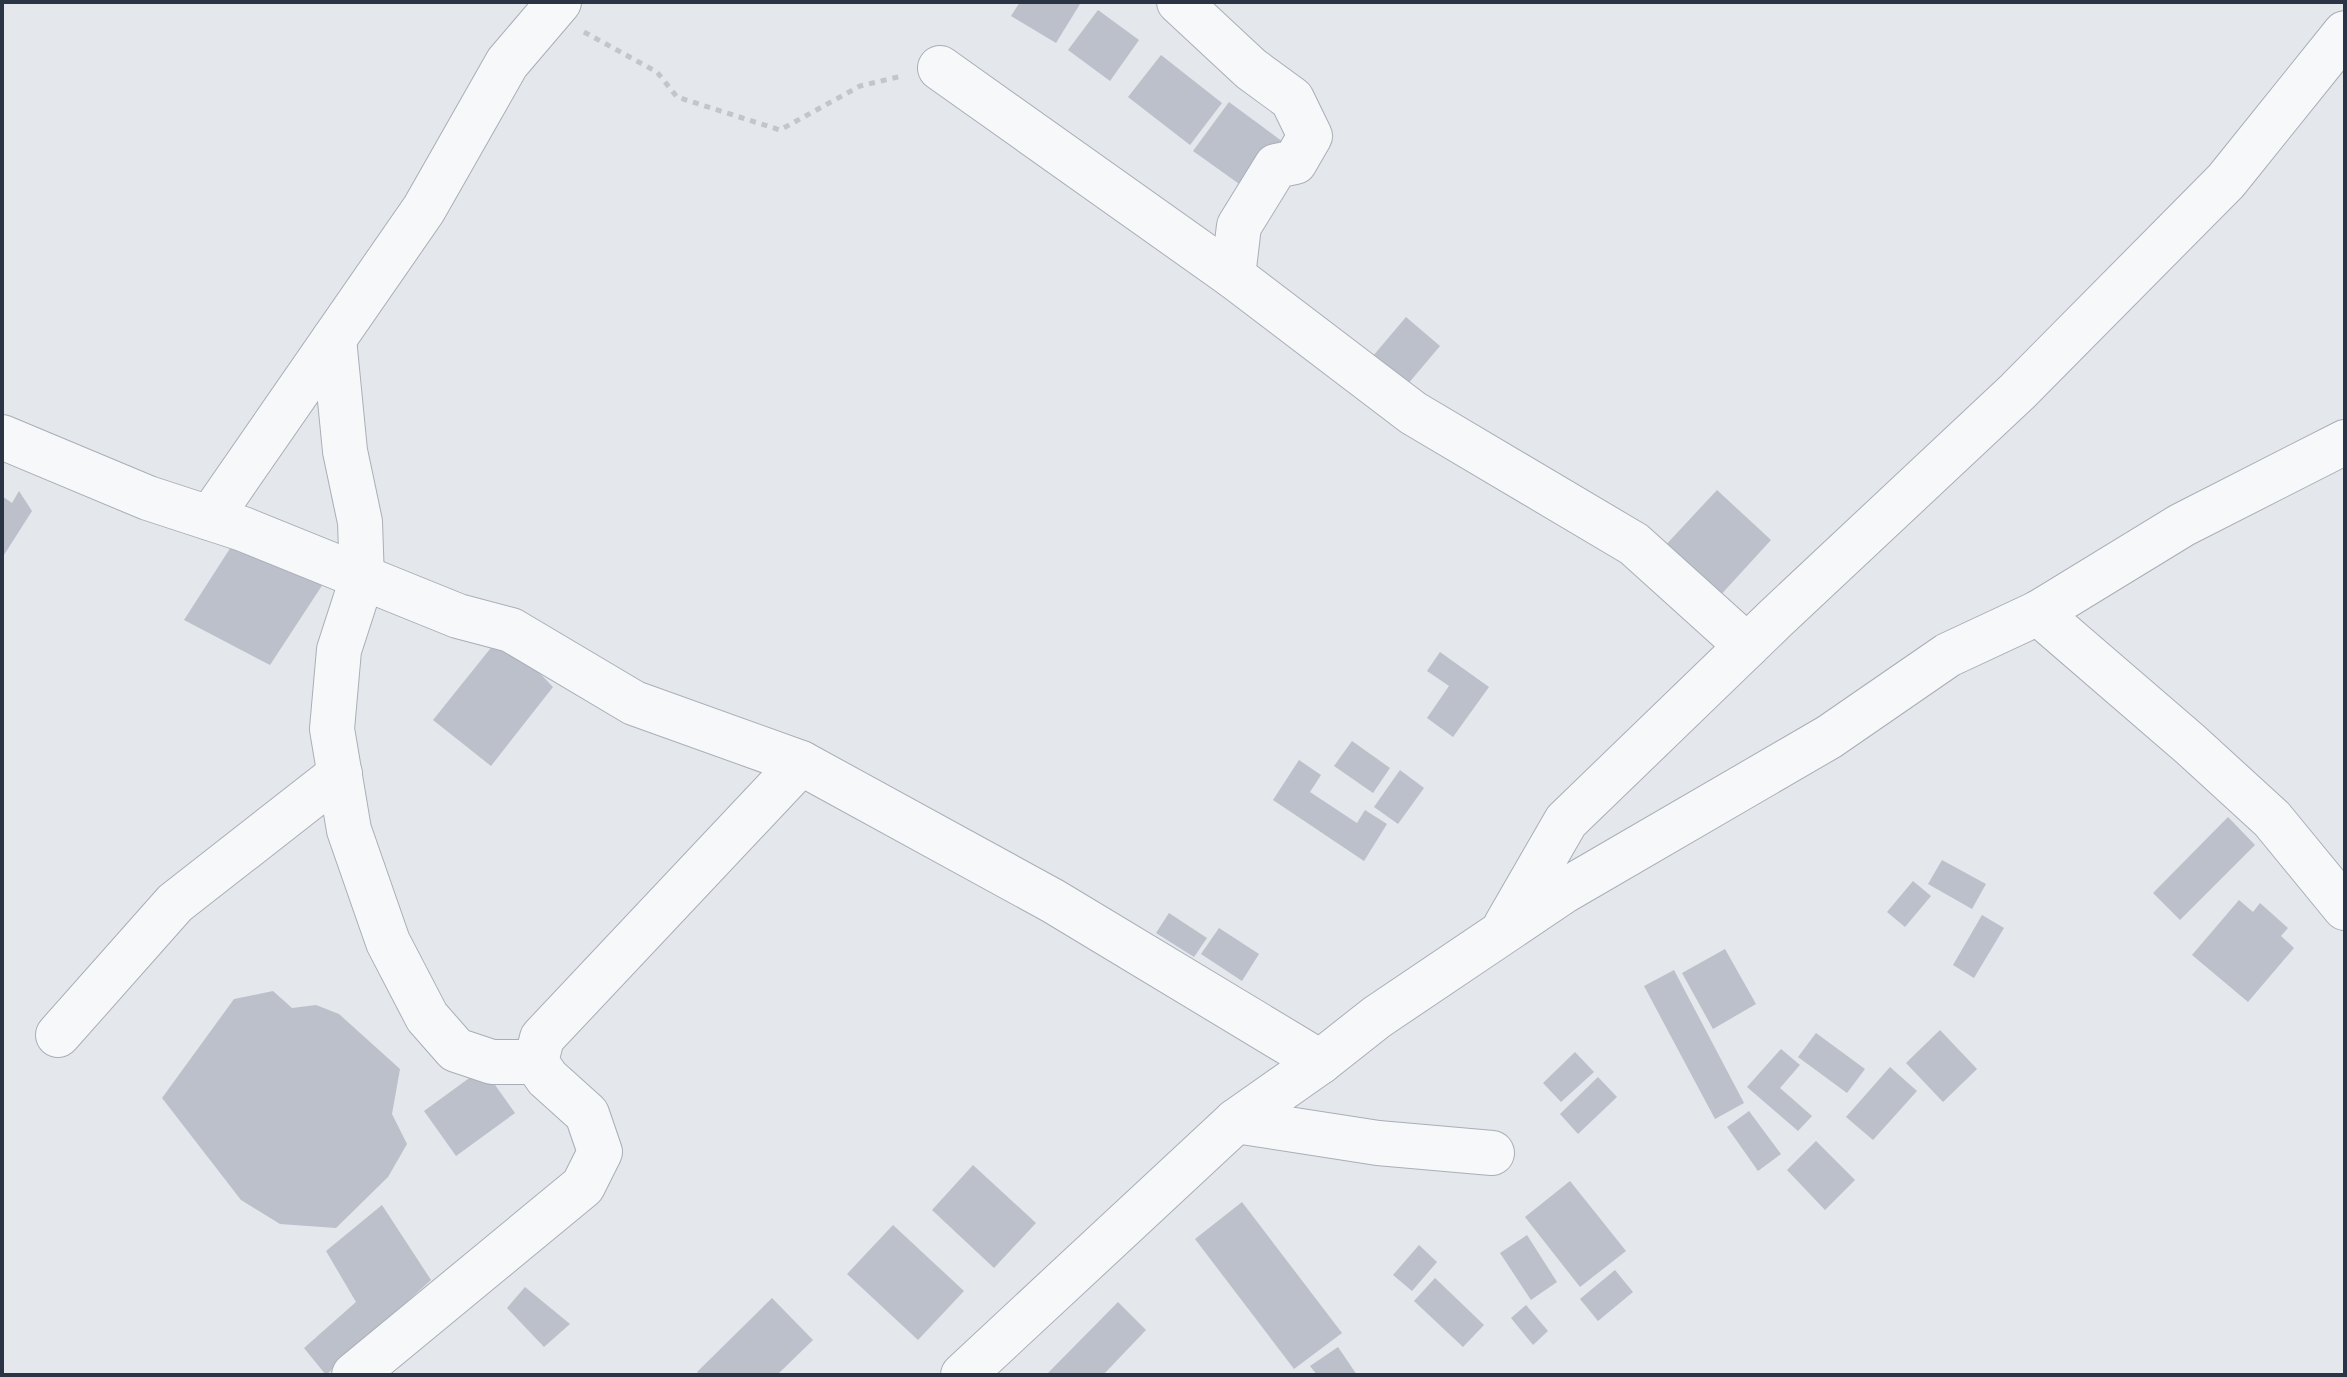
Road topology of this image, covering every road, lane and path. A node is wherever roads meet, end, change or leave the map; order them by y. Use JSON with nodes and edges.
{"nodes":[{"id":1,"x":1179,"y":2,"type":"edge"},
{"id":2,"x":546,"y":18,"type":"edge"},
{"id":3,"x":2345,"y":33,"type":"edge"},
{"id":4,"x":940,"y":68,"type":"joint"},
{"id":5,"x":1233,"y":276,"type":"junction"},
{"id":6,"x":334,"y":339,"type":"junction"},
{"id":7,"x":2,"y":437,"type":"edge"},
{"id":8,"x":2345,"y":442,"type":"edge"},
{"id":9,"x":210,"y":518,"type":"junction"},
{"id":10,"x":362,"y":579,"type":"junction"},
{"id":11,"x":2038,"y":613,"type":"junction"},
{"id":12,"x":1747,"y":646,"type":"junction"},
{"id":13,"x":801,"y":763,"type":"junction"},
{"id":14,"x":340,"y":774,"type":"junction"},
{"id":15,"x":2345,"y":908,"type":"edge"},
{"id":16,"x":1499,"y":937,"type":"junction"},
{"id":17,"x":58,"y":1035,"type":"dead end"},
{"id":18,"x":536,"y":1062,"type":"junction"},
{"id":19,"x":1320,"y":1062,"type":"junction"},
{"id":20,"x":1236,"y":1121,"type":"junction"},
{"id":21,"x":1492,"y":1153,"type":"dead end"},
{"id":22,"x":354,"y":1375,"type":"edge"},
{"id":23,"x":963,"y":1375,"type":"edge"}],
"edges":[{"from":1,"to":5,"type":"street"},
{"from":2,"to":4,"type":"path"},
{"from":2,"to":6,"type":"street"},
{"from":3,"to":12,"type":"street"},
{"from":4,"to":5,"type":"street"},
{"from":5,"to":12,"type":"street"},
{"from":6,"to":9,"type":"street"},
{"from":6,"to":10,"type":"street"},
{"from":7,"to":9,"type":"street"},
{"from":8,"to":11,"type":"street"},
{"from":9,"to":10,"type":"street"},
{"from":10,"to":13,"type":"street"},
{"from":10,"to":14,"type":"street"},
{"from":11,"to":15,"type":"street"},
{"from":11,"to":16,"type":"street"},
{"from":12,"to":16,"type":"street"},
{"from":13,"to":18,"type":"street"},
{"from":13,"to":19,"type":"street"},
{"from":14,"to":17,"type":"street"},
{"from":14,"to":18,"type":"street"},
{"from":16,"to":19,"type":"street"},
{"from":18,"to":22,"type":"street"},
{"from":19,"to":20,"type":"street"},
{"from":20,"to":21,"type":"street"},
{"from":20,"to":23,"type":"street"}]}
